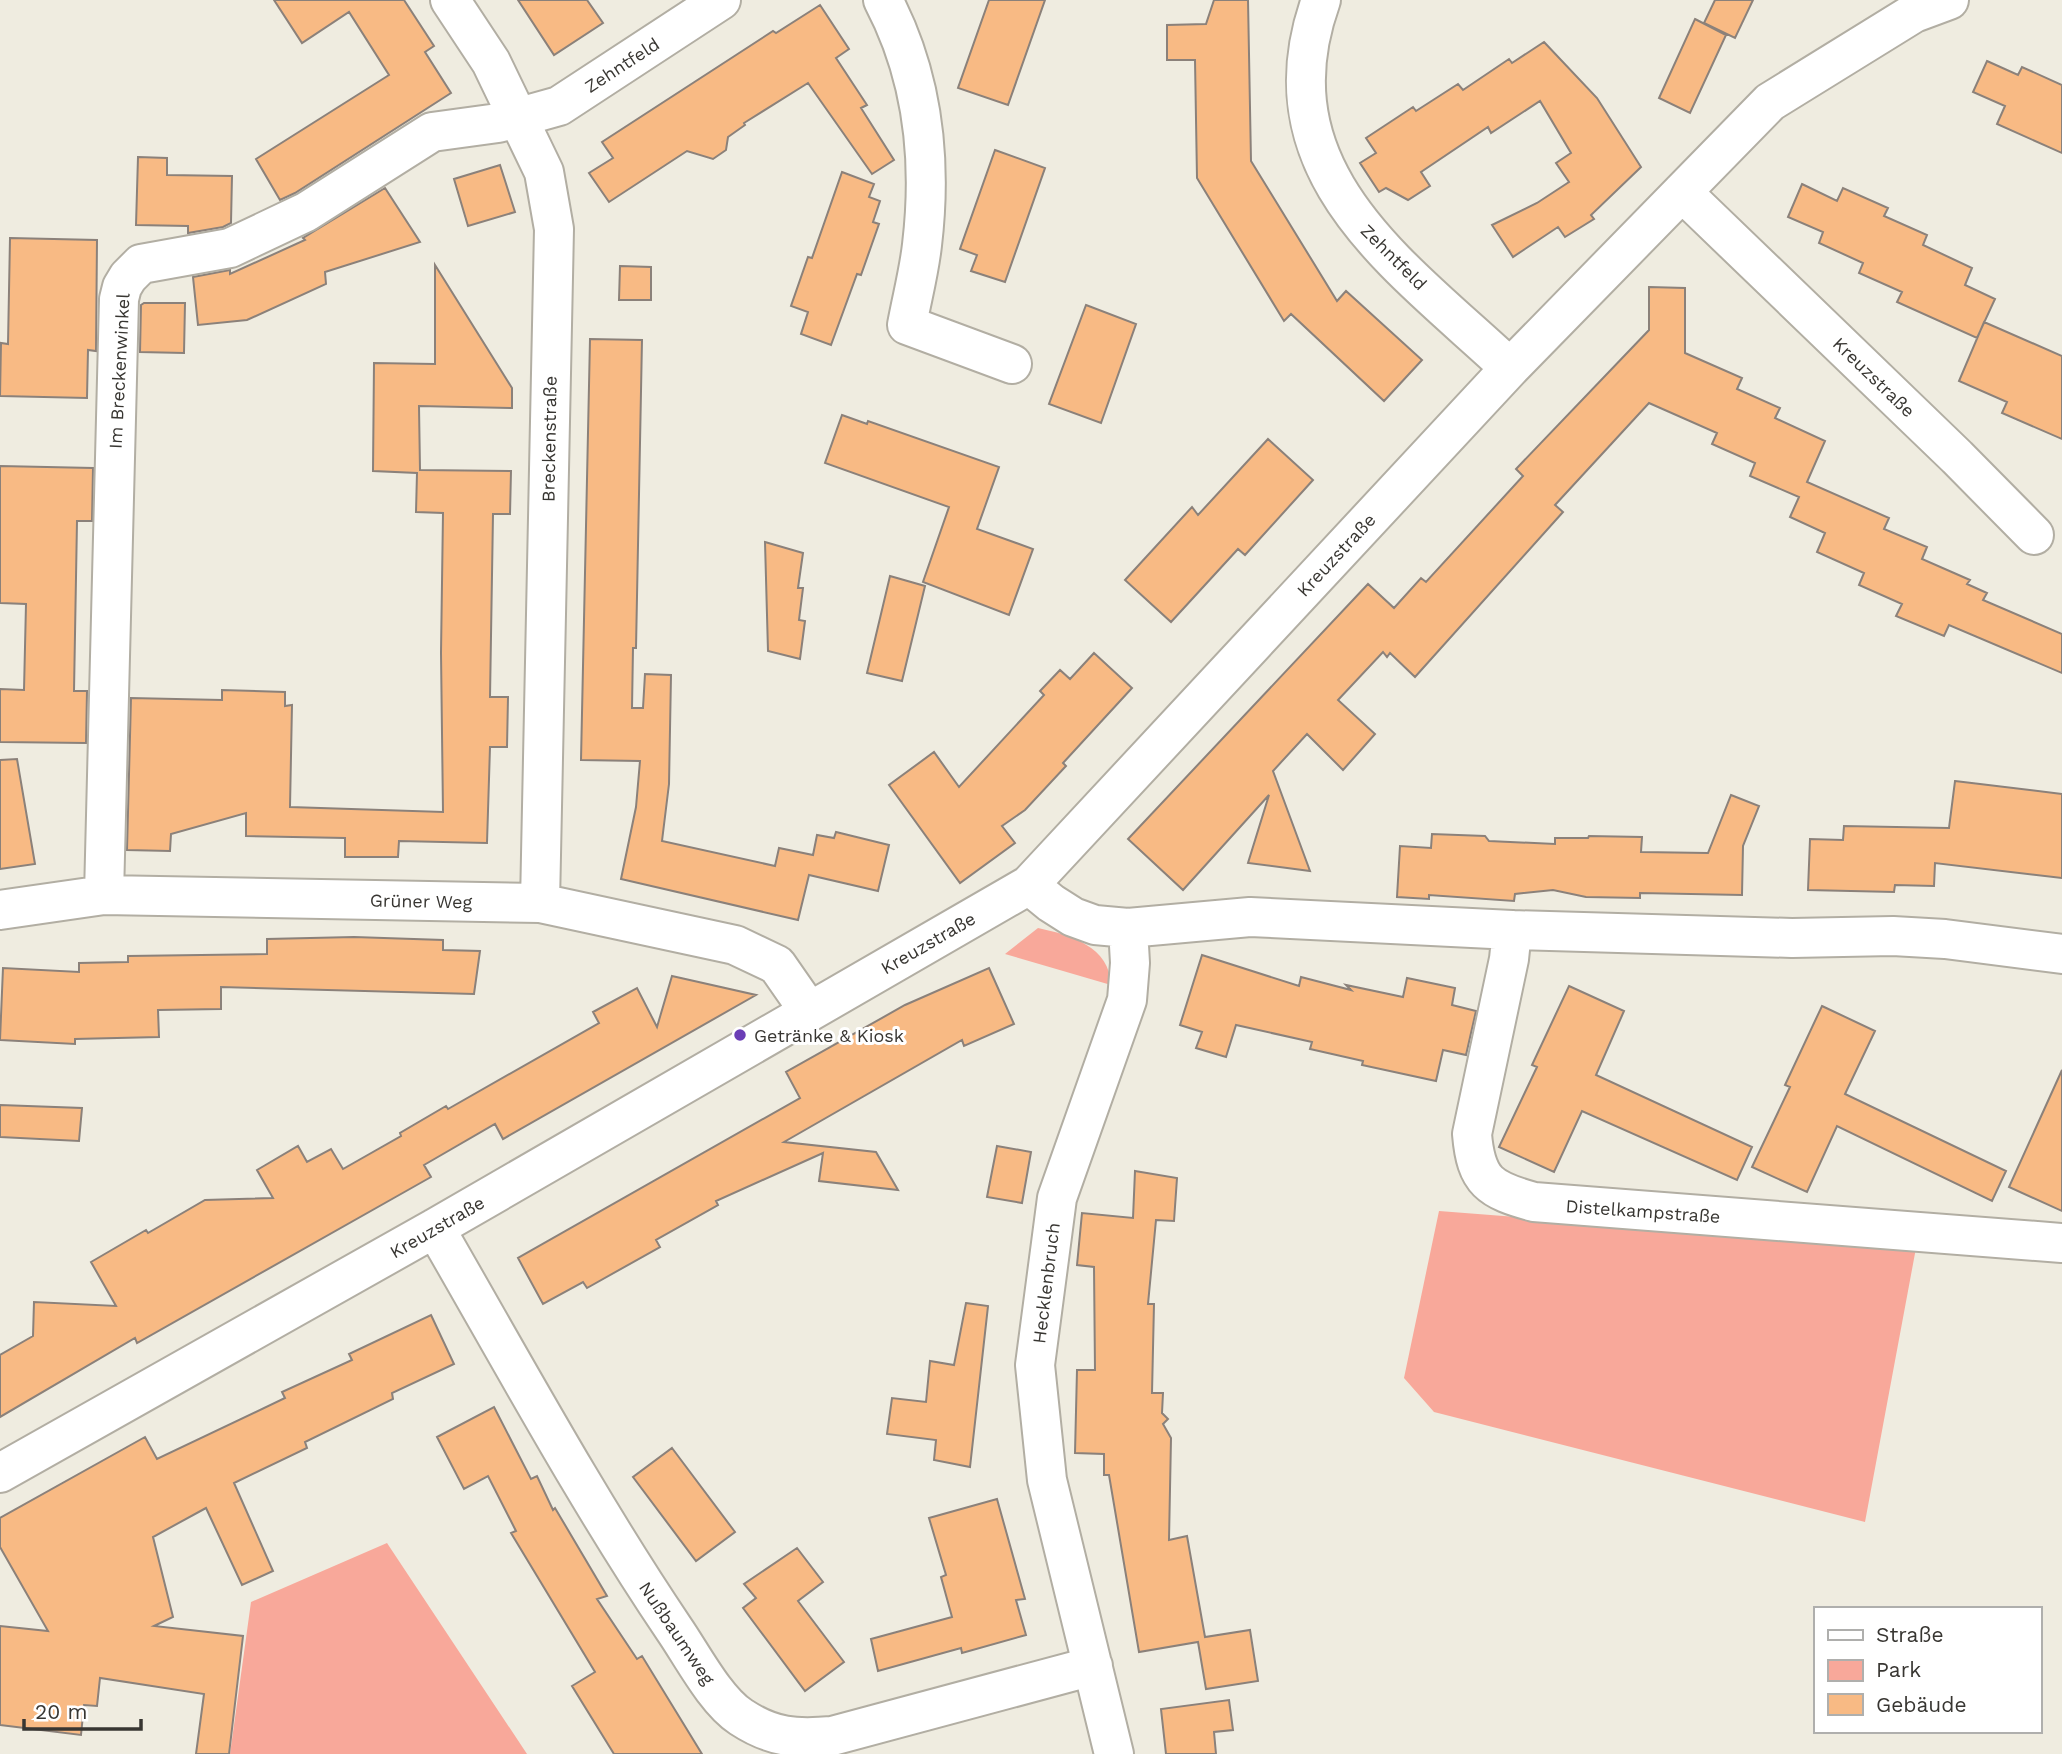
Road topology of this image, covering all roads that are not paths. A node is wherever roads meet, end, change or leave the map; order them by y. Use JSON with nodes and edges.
{"nodes":[{"id":1,"x":450,"y":0,"type":"edge"},
{"id":2,"x":721,"y":0,"type":"edge"},
{"id":3,"x":883,"y":0,"type":"edge"},
{"id":4,"x":1321,"y":0,"type":"edge"},
{"id":5,"x":1923,"y":4,"type":"edge"},
{"id":6,"x":518,"y":117,"type":"junction"},
{"id":7,"x":1682,"y":192,"type":"junction"},
{"id":8,"x":1012,"y":364,"type":"dead end"},
{"id":9,"x":1510,"y":368,"type":"junction"},
{"id":10,"x":2034,"y":535,"type":"dead end"},
{"id":11,"x":1029,"y":885,"type":"junction"},
{"id":12,"x":104,"y":895,"type":"junction"},
{"id":13,"x":540,"y":903,"type":"junction"},
{"id":14,"x":0,"y":910,"type":"edge"},
{"id":15,"x":1128,"y":928,"type":"junction"},
{"id":16,"x":1512,"y":930,"type":"junction"},
{"id":17,"x":2062,"y":954,"type":"edge"},
{"id":18,"x":809,"y":1011,"type":"junction"},
{"id":19,"x":436,"y":1228,"type":"junction"},
{"id":20,"x":2062,"y":1243,"type":"edge"},
{"id":21,"x":0,"y":1473,"type":"edge"},
{"id":22,"x":1093,"y":1666,"type":"junction"},
{"id":23,"x":1114,"y":1754,"type":"edge"}],
"edges":[{"from":1,"to":6,"type":"street","name":"Breckenstraße"},
{"from":2,"to":6,"type":"street","name":"Zehntfeld"},
{"from":3,"to":8,"type":"street"},
{"from":4,"to":9,"type":"street","name":"Zehntfeld"},
{"from":5,"to":7,"type":"street","name":"Kreuzstraße"},
{"from":6,"to":12,"type":"street","name":"Im Breckenwinkel"},
{"from":6,"to":13,"type":"street","name":"Breckenstraße"},
{"from":7,"to":9,"type":"street","name":"Kreuzstraße"},
{"from":7,"to":10,"type":"street","name":"Kreuzstraße"},
{"from":9,"to":11,"type":"street","name":"Kreuzstraße"},
{"from":11,"to":15,"type":"street"},
{"from":11,"to":18,"type":"street","name":"Kreuzstraße"},
{"from":12,"to":13,"type":"street","name":"Grüner Weg"},
{"from":12,"to":14,"type":"street","name":"Grüner Weg"},
{"from":13,"to":18,"type":"street","name":"Grüner Weg"},
{"from":15,"to":16,"type":"street"},
{"from":15,"to":22,"type":"street","name":"Hecklenbruch"},
{"from":16,"to":17,"type":"street"},
{"from":16,"to":20,"type":"street","name":"Distelkampstraße"},
{"from":18,"to":19,"type":"street","name":"Kreuzstraße"},
{"from":19,"to":21,"type":"street","name":"Kreuzstraße"},
{"from":19,"to":22,"type":"street","name":"Nußbaumweg"},
{"from":22,"to":23,"type":"street","name":"Hecklenbruch"}]}
